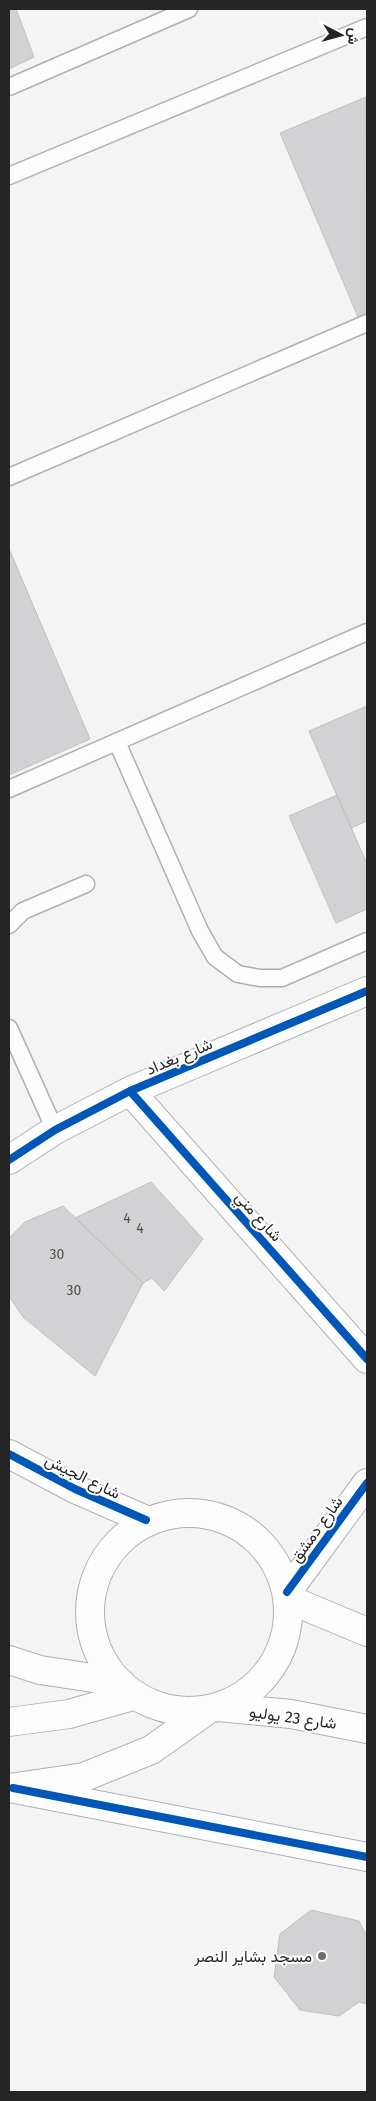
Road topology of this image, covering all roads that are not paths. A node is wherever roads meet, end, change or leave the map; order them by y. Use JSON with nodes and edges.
{"nodes":[{"id":1,"x":189,"y":9,"type":"edge"},
{"id":2,"x":367,"y":27,"type":"edge"},
{"id":3,"x":9,"y":88,"type":"edge"},
{"id":4,"x":9,"y":176,"type":"edge"},
{"id":5,"x":367,"y":323,"type":"edge"},
{"id":6,"x":9,"y":477,"type":"edge"},
{"id":7,"x":367,"y":632,"type":"edge"},
{"id":8,"x":117,"y":742,"type":"junction"},
{"id":9,"x":9,"y":790,"type":"edge"},
{"id":10,"x":86,"y":884,"type":"dead end"},
{"id":11,"x":9,"y":925,"type":"edge"},
{"id":12,"x":367,"y":942,"type":"edge"},
{"id":13,"x":367,"y":991,"type":"edge"},
{"id":14,"x":9,"y":1028,"type":"edge"},
{"id":15,"x":130,"y":1091,"type":"junction"},
{"id":16,"x":55,"y":1130,"type":"junction"},
{"id":17,"x":9,"y":1160,"type":"edge"},
{"id":18,"x":367,"y":1359,"type":"edge"},
{"id":19,"x":9,"y":1454,"type":"edge"},
{"id":20,"x":367,"y":1483,"type":"edge"},
{"id":21,"x":146,"y":1520,"type":"junction"},
{"id":22,"x":287,"y":1596,"type":"junction"},
{"id":23,"x":367,"y":1632,"type":"edge"},
{"id":24,"x":9,"y":1660,"type":"edge"},
{"id":25,"x":128,"y":1689,"type":"junction"},
{"id":26,"x":213,"y":1708,"type":"junction"},
{"id":27,"x":9,"y":1722,"type":"edge"},
{"id":28,"x":367,"y":1729,"type":"edge"},
{"id":29,"x":11,"y":1788,"type":"edge"},
{"id":30,"x":367,"y":1857,"type":"edge"}],
"edges":[{"from":1,"to":3,"type":"lane"},
{"from":2,"to":4,"type":"lane"},
{"from":5,"to":6,"type":"lane"},
{"from":7,"to":8,"type":"lane"},
{"from":8,"to":9,"type":"lane"},
{"from":8,"to":12,"type":"lane"},
{"from":10,"to":11,"type":"lane"},
{"from":13,"to":15,"type":"street","name":"شارع بغداد"},
{"from":14,"to":16,"type":"lane"},
{"from":15,"to":16,"type":"street","name":"شارع بغداد"},
{"from":15,"to":18,"type":"street","name":"شارع مني"},
{"from":16,"to":17,"type":"street","name":"شارع بغداد"},
{"from":19,"to":21,"type":"street","name":"شارع الجيش"},
{"from":20,"to":22,"type":"street","name":"شارع دمشق"},
{"from":21,"to":22,"type":"street"},
{"from":21,"to":25,"type":"street"},
{"from":22,"to":23,"type":"street"},
{"from":22,"to":26,"type":"street"},
{"from":24,"to":25,"type":"street"},
{"from":25,"to":26,"type":"street"},
{"from":25,"to":27,"type":"street"},
{"from":26,"to":28,"type":"street","name":"شارع 23 يوليو"},
{"from":26,"to":29,"type":"street"},
{"from":29,"to":30,"type":"street"}]}
